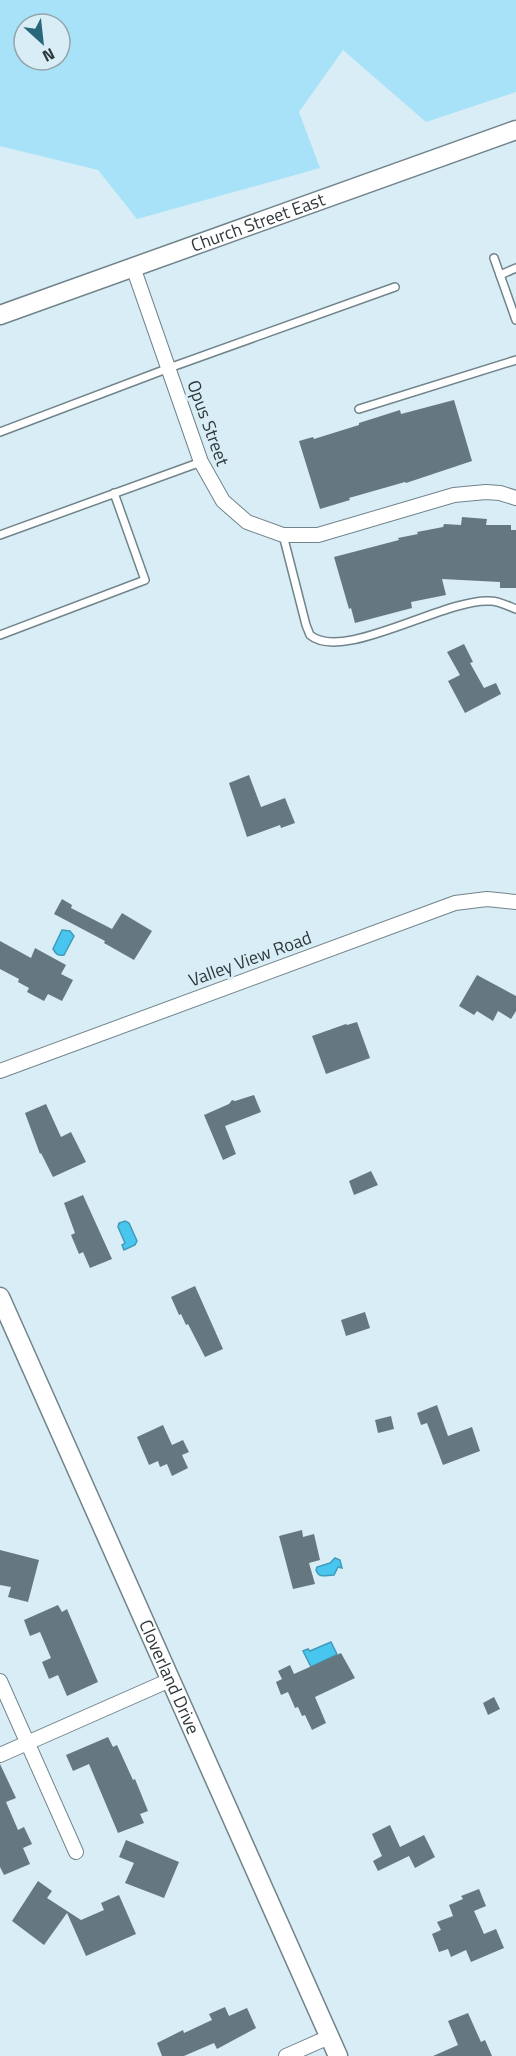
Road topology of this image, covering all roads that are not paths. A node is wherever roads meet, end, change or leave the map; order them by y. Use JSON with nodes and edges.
{"nodes":[{"id":1,"x":516,"y":130,"type":"edge"},
{"id":2,"x":494,"y":258,"type":"dead end"},
{"id":3,"x":134,"y":267,"type":"junction"},
{"id":4,"x":516,"y":268,"type":"edge"},
{"id":5,"x":500,"y":274,"type":"junction"},
{"id":6,"x":395,"y":287,"type":"dead end"},
{"id":7,"x":0,"y":315,"type":"edge"},
{"id":8,"x":516,"y":320,"type":"edge"},
{"id":9,"x":516,"y":360,"type":"edge"},
{"id":10,"x":169,"y":368,"type":"junction"},
{"id":11,"x":359,"y":409,"type":"dead end"},
{"id":12,"x":0,"y":432,"type":"edge"},
{"id":13,"x":201,"y":462,"type":"junction"},
{"id":14,"x":114,"y":493,"type":"junction"},
{"id":15,"x":516,"y":498,"type":"edge"},
{"id":16,"x":0,"y":535,"type":"edge"},
{"id":17,"x":283,"y":535,"type":"junction"},
{"id":18,"x":516,"y":609,"type":"edge"},
{"id":19,"x":0,"y":635,"type":"edge"},
{"id":20,"x":516,"y":902,"type":"edge"},
{"id":21,"x":0,"y":1071,"type":"edge"},
{"id":22,"x":0,"y":1296,"type":"edge"},
{"id":23,"x":170,"y":1680,"type":"junction"},
{"id":24,"x":0,"y":1681,"type":"edge"},
{"id":25,"x":28,"y":1743,"type":"junction"},
{"id":26,"x":0,"y":1755,"type":"edge"},
{"id":27,"x":75,"y":1852,"type":"dead end"},
{"id":28,"x":329,"y":2037,"type":"junction"},
{"id":29,"x":286,"y":2056,"type":"edge"},
{"id":30,"x":338,"y":2056,"type":"edge"}],
"edges":[{"from":1,"to":3,"type":"street","name":"Church Street East"},
{"from":2,"to":5,"type":"lane"},
{"from":3,"to":7,"type":"street","name":"Church Street East"},
{"from":3,"to":10,"type":"street","name":"Opus Street"},
{"from":4,"to":5,"type":"lane"},
{"from":5,"to":8,"type":"lane"},
{"from":6,"to":10,"type":"lane"},
{"from":9,"to":11,"type":"lane"},
{"from":10,"to":12,"type":"lane"},
{"from":10,"to":13,"type":"street","name":"Opus Street"},
{"from":13,"to":14,"type":"lane"},
{"from":13,"to":17,"type":"street","name":"Opus Street"},
{"from":14,"to":16,"type":"lane"},
{"from":14,"to":19,"type":"lane"},
{"from":15,"to":17,"type":"street","name":"Opus Street"},
{"from":17,"to":18,"type":"lane"},
{"from":20,"to":21,"type":"street","name":"Valley View Road"},
{"from":22,"to":23,"type":"street","name":"Cloverland Drive"},
{"from":23,"to":25,"type":"street"},
{"from":23,"to":28,"type":"street","name":"Cloverland Drive"},
{"from":24,"to":25,"type":"street"},
{"from":25,"to":26,"type":"street"},
{"from":25,"to":27,"type":"street"},
{"from":28,"to":29,"type":"street"},
{"from":28,"to":30,"type":"street","name":"Cloverland Drive"}]}
